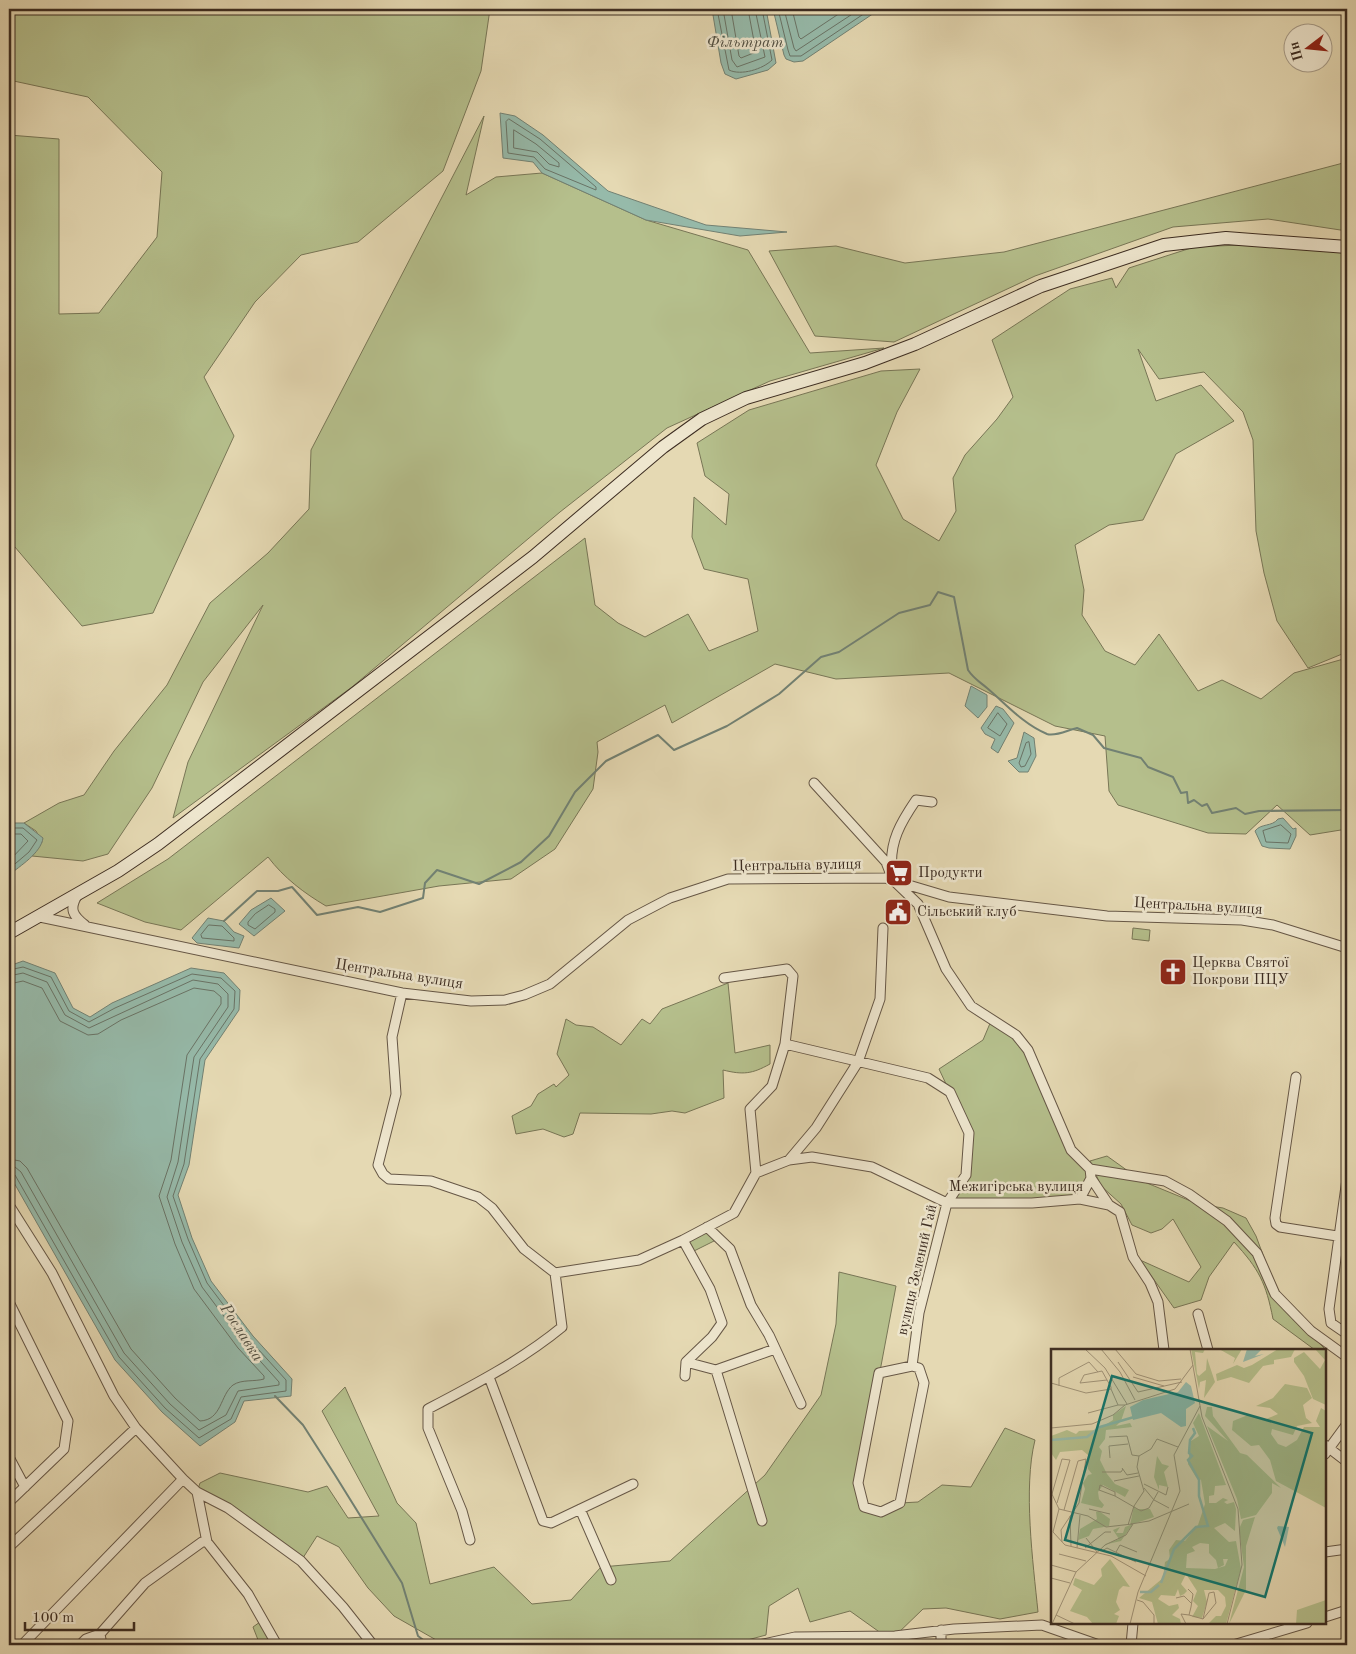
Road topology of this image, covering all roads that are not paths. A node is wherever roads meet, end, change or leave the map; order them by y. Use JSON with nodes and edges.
{"nodes":[{"id":1,"x":1347,"y":247,"type":"edge"},
{"id":2,"x":814,"y":783,"type":"dead end"},
{"id":3,"x":932,"y":802,"type":"dead end"},
{"id":4,"x":893,"y":880,"type":"junction"},
{"id":5,"x":77,"y":896,"type":"junction"},
{"id":6,"x":40,"y":917,"type":"junction"},
{"id":7,"x":89,"y":928,"type":"junction"},
{"id":8,"x":883,"y":928,"type":"dead end"},
{"id":9,"x":9,"y":933,"type":"edge"},
{"id":10,"x":1347,"y":948,"type":"edge"},
{"id":11,"x":724,"y":978,"type":"dead end"},
{"id":12,"x":402,"y":993,"type":"junction"},
{"id":13,"x":786,"y":1044,"type":"junction"},
{"id":14,"x":858,"y":1062,"type":"junction"},
{"id":15,"x":1296,"y":1077,"type":"dead end"},
{"id":16,"x":789,"y":1160,"type":"junction"},
{"id":17,"x":756,"y":1172,"type":"junction"},
{"id":18,"x":1090,"y":1173,"type":"junction"},
{"id":19,"x":1347,"y":1179,"type":"edge"},
{"id":20,"x":1080,"y":1199,"type":"junction"},
{"id":21,"x":947,"y":1203,"type":"junction"},
{"id":22,"x":9,"y":1205,"type":"edge"},
{"id":23,"x":1109,"y":1205,"type":"junction"},
{"id":24,"x":707,"y":1227,"type":"junction"},
{"id":25,"x":1338,"y":1236,"type":"junction"},
{"id":26,"x":683,"y":1240,"type":"junction"},
{"id":27,"x":555,"y":1273,"type":"junction"},
{"id":28,"x":9,"y":1302,"type":"edge"},
{"id":29,"x":1198,"y":1314,"type":"dead end"},
{"id":30,"x":1347,"y":1334,"type":"edge"},
{"id":31,"x":775,"y":1349,"type":"junction"},
{"id":32,"x":1164,"y":1349,"type":"edge"},
{"id":33,"x":1208,"y":1349,"type":"edge"},
{"id":34,"x":1347,"y":1357,"type":"edge"},
{"id":35,"x":686,"y":1362,"type":"junction"},
{"id":36,"x":912,"y":1366,"type":"junction"},
{"id":37,"x":716,"y":1370,"type":"junction"},
{"id":38,"x":685,"y":1376,"type":"dead end"},
{"id":39,"x":488,"y":1377,"type":"junction"},
{"id":40,"x":801,"y":1404,"type":"dead end"},
{"id":41,"x":1347,"y":1424,"type":"edge"},
{"id":42,"x":136,"y":1428,"type":"junction"},
{"id":43,"x":1326,"y":1449,"type":"edge"},
{"id":44,"x":9,"y":1457,"type":"edge"},
{"id":45,"x":1347,"y":1462,"type":"edge"},
{"id":46,"x":183,"y":1479,"type":"junction"},
{"id":47,"x":633,"y":1484,"type":"dead end"},
{"id":48,"x":25,"y":1486,"type":"junction"},
{"id":49,"x":197,"y":1492,"type":"junction"},
{"id":50,"x":9,"y":1502,"type":"edge"},
{"id":51,"x":580,"y":1509,"type":"junction"},
{"id":52,"x":762,"y":1521,"type":"dead end"},
{"id":53,"x":470,"y":1540,"type":"dead end"},
{"id":54,"x":207,"y":1542,"type":"junction"},
{"id":55,"x":9,"y":1548,"type":"edge"},
{"id":56,"x":1347,"y":1549,"type":"edge"},
{"id":57,"x":1326,"y":1552,"type":"edge"},
{"id":58,"x":611,"y":1580,"type":"dead end"},
{"id":59,"x":1347,"y":1610,"type":"edge"},
{"id":60,"x":1326,"y":1617,"type":"edge"},
{"id":61,"x":1133,"y":1624,"type":"edge"},
{"id":62,"x":1304,"y":1624,"type":"edge"},
{"id":63,"x":941,"y":1630,"type":"junction"},
{"id":64,"x":100,"y":1634,"type":"junction"},
{"id":65,"x":22,"y":1645,"type":"edge"},
{"id":66,"x":80,"y":1645,"type":"edge"},
{"id":67,"x":102,"y":1645,"type":"edge"},
{"id":68,"x":277,"y":1645,"type":"edge"},
{"id":69,"x":373,"y":1645,"type":"edge"},
{"id":70,"x":759,"y":1645,"type":"edge"},
{"id":71,"x":941,"y":1645,"type":"edge"},
{"id":72,"x":1099,"y":1645,"type":"edge"},
{"id":73,"x":1131,"y":1645,"type":"edge"},
{"id":74,"x":1233,"y":1645,"type":"edge"}],
"edges":[{"from":1,"to":5,"type":"main road"},
{"from":2,"to":4,"type":"street"},
{"from":3,"to":4,"type":"street"},
{"from":4,"to":10,"type":"street","name":"Центральна вулиця"},
{"from":4,"to":12,"type":"street","name":"Центральна вулиця"},
{"from":4,"to":18,"type":"street"},
{"from":5,"to":6,"type":"main road"},
{"from":5,"to":7,"type":"street"},
{"from":6,"to":7,"type":"street","name":"Центральна вулиця"},
{"from":6,"to":9,"type":"main road"},
{"from":7,"to":12,"type":"street","name":"Центральна вулиця"},
{"from":8,"to":14,"type":"street"},
{"from":11,"to":13,"type":"street"},
{"from":12,"to":27,"type":"street"},
{"from":13,"to":14,"type":"street","name":"вулиця Зелений Гай"},
{"from":13,"to":17,"type":"street"},
{"from":14,"to":16,"type":"street"},
{"from":14,"to":21,"type":"street","name":"вулиця Зелений Гай"},
{"from":15,"to":25,"type":"street"},
{"from":16,"to":17,"type":"street","name":"Межигірська вулиця"},
{"from":16,"to":21,"type":"street","name":"Межигірська вулиця"},
{"from":17,"to":24,"type":"street"},
{"from":18,"to":20,"type":"street"},
{"from":18,"to":23,"type":"street"},
{"from":18,"to":34,"type":"street"},
{"from":19,"to":25,"type":"street"},
{"from":20,"to":21,"type":"street","name":"Межигірська вулиця"},
{"from":20,"to":23,"type":"street","name":"Межигірська вулиця"},
{"from":21,"to":36,"type":"street","name":"вулиця Зелений Гай"},
{"from":22,"to":42,"type":"street"},
{"from":23,"to":32,"type":"street"},
{"from":24,"to":26,"type":"street"},
{"from":24,"to":31,"type":"street"},
{"from":25,"to":30,"type":"street"},
{"from":26,"to":27,"type":"street"},
{"from":26,"to":35,"type":"street"},
{"from":27,"to":39,"type":"street"},
{"from":28,"to":48,"type":"street"},
{"from":29,"to":33,"type":"street"},
{"from":31,"to":37,"type":"street"},
{"from":31,"to":40,"type":"street"},
{"from":35,"to":37,"type":"street"},
{"from":35,"to":38,"type":"street"},
{"from":36,"to":36,"type":"street"},
{"from":37,"to":52,"type":"street"},
{"from":39,"to":51,"type":"street"},
{"from":39,"to":53,"type":"street"},
{"from":41,"to":43,"type":"street"},
{"from":42,"to":46,"type":"street"},
{"from":42,"to":55,"type":"street"},
{"from":43,"to":45,"type":"street"},
{"from":44,"to":48,"type":"street"},
{"from":46,"to":49,"type":"street"},
{"from":46,"to":65,"type":"street"},
{"from":47,"to":51,"type":"street"},
{"from":48,"to":50,"type":"street"},
{"from":49,"to":54,"type":"street"},
{"from":49,"to":69,"type":"street"},
{"from":51,"to":58,"type":"street"},
{"from":54,"to":64,"type":"street"},
{"from":54,"to":68,"type":"street"},
{"from":56,"to":57,"type":"street"},
{"from":59,"to":60,"type":"street"},
{"from":61,"to":73,"type":"street"},
{"from":62,"to":74,"type":"street"},
{"from":63,"to":70,"type":"street"},
{"from":63,"to":71,"type":"street"},
{"from":63,"to":72,"type":"street"},
{"from":64,"to":66,"type":"street"},
{"from":64,"to":67,"type":"street"}]}
